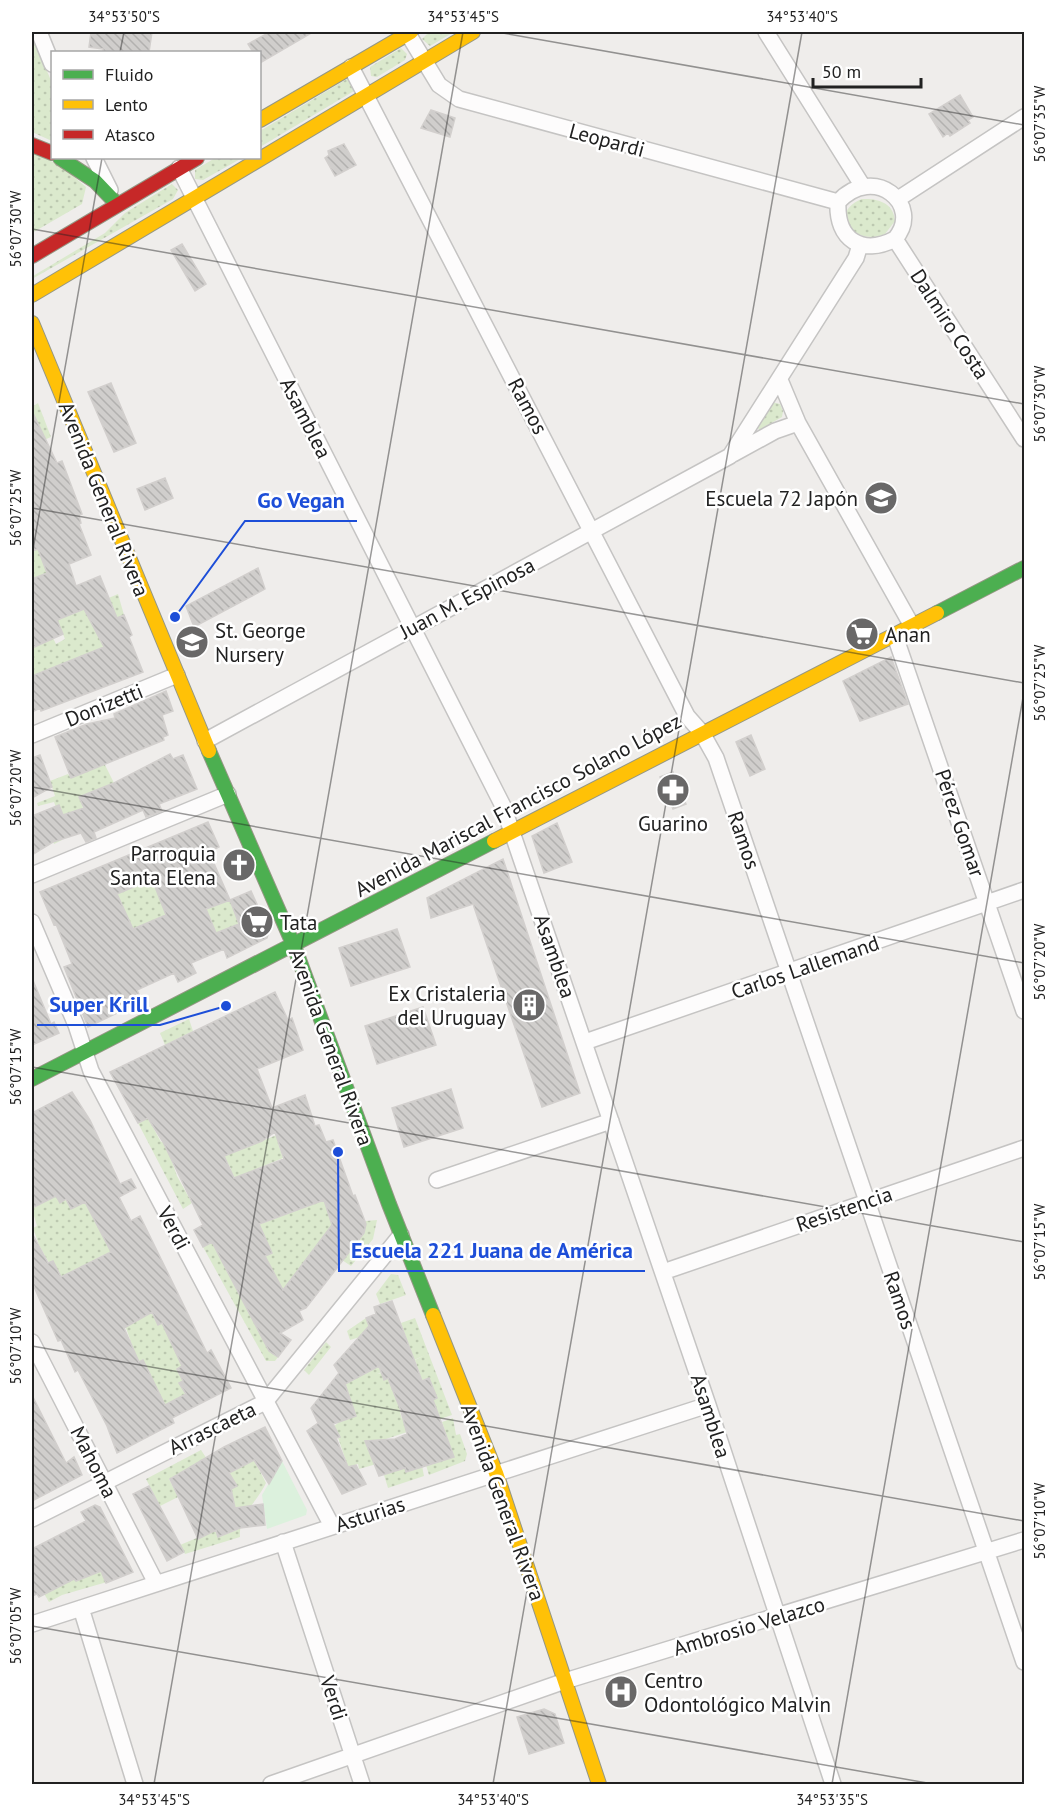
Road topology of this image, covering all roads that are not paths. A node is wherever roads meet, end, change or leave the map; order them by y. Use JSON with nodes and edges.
{"nodes":[{"id":1,"x":39,"y":32,"type":"edge"},
{"id":2,"x":473,"y":32,"type":"edge"},
{"id":3,"x":766,"y":32,"type":"edge"},
{"id":4,"x":409,"y":33,"type":"edge"},
{"id":5,"x":425,"y":61,"type":"junction"},
{"id":6,"x":51,"y":62,"type":"edge"},
{"id":7,"x":351,"y":67,"type":"junction"},
{"id":8,"x":367,"y":96,"type":"junction"},
{"id":9,"x":1024,"y":117,"type":"edge"},
{"id":10,"x":261,"y":119,"type":"edge"},
{"id":11,"x":32,"y":145,"type":"edge"},
{"id":12,"x":51,"y":153,"type":"edge"},
{"id":13,"x":62,"y":159,"type":"edge"},
{"id":14,"x":94,"y":159,"type":"edge"},
{"id":15,"x":194,"y":159,"type":"edge"},
{"id":16,"x":261,"y":159,"type":"edge"},
{"id":17,"x":261,"y":159,"type":"edge"},
{"id":18,"x":179,"y":168,"type":"junction"},
{"id":19,"x":862,"y":185,"type":"junction"},
{"id":20,"x":195,"y":198,"type":"junction"},
{"id":21,"x":898,"y":199,"type":"junction"},
{"id":22,"x":838,"y":202,"type":"junction"},
{"id":23,"x":116,"y":203,"type":"junction"},
{"id":24,"x":895,"y":239,"type":"junction"},
{"id":25,"x":860,"y":245,"type":"junction"},
{"id":26,"x":32,"y":256,"type":"edge"},
{"id":27,"x":32,"y":295,"type":"edge"},
{"id":28,"x":32,"y":322,"type":"edge"},
{"id":29,"x":780,"y":380,"type":"junction"},
{"id":30,"x":798,"y":423,"type":"junction"},
{"id":31,"x":1024,"y":439,"type":"edge"},
{"id":32,"x":730,"y":456,"type":"junction"},
{"id":33,"x":593,"y":530,"type":"junction"},
{"id":34,"x":1024,"y":568,"type":"edge"},
{"id":35,"x":912,"y":626,"type":"junction"},
{"id":36,"x":412,"y":627,"type":"junction"},
{"id":37,"x":895,"y":636,"type":"junction"},
{"id":38,"x":177,"y":675,"type":"junction"},
{"id":39,"x":702,"y":733,"type":"junction"},
{"id":40,"x":32,"y":735,"type":"edge"},
{"id":41,"x":205,"y":741,"type":"junction"},
{"id":42,"x":228,"y":794,"type":"junction"},
{"id":43,"x":512,"y":831,"type":"junction"},
{"id":44,"x":32,"y":875,"type":"edge"},
{"id":45,"x":1024,"y":890,"type":"edge"},
{"id":46,"x":988,"y":903,"type":"junction"},
{"id":47,"x":32,"y":922,"type":"edge"},
{"id":48,"x":294,"y":946,"type":"junction"},
{"id":49,"x":789,"y":973,"type":"junction"},
{"id":50,"x":1024,"y":1011,"type":"edge"},
{"id":51,"x":585,"y":1042,"type":"junction"},
{"id":52,"x":85,"y":1052,"type":"junction"},
{"id":53,"x":32,"y":1079,"type":"edge"},
{"id":54,"x":611,"y":1121,"type":"junction"},
{"id":55,"x":1024,"y":1148,"type":"edge"},
{"id":56,"x":437,"y":1180,"type":"dead end"},
{"id":57,"x":866,"y":1201,"type":"junction"},
{"id":58,"x":401,"y":1235,"type":"junction"},
{"id":59,"x":663,"y":1272,"type":"junction"},
{"id":60,"x":32,"y":1342,"type":"edge"},
{"id":61,"x":265,"y":1402,"type":"junction"},
{"id":62,"x":708,"y":1405,"type":"junction"},
{"id":63,"x":496,"y":1473,"type":"junction"},
{"id":64,"x":104,"y":1482,"type":"junction"},
{"id":65,"x":32,"y":1519,"type":"edge"},
{"id":66,"x":332,"y":1526,"type":"junction"},
{"id":67,"x":1024,"y":1540,"type":"edge"},
{"id":68,"x":283,"y":1542,"type":"junction"},
{"id":69,"x":987,"y":1553,"type":"junction"},
{"id":70,"x":156,"y":1583,"type":"junction"},
{"id":71,"x":81,"y":1608,"type":"junction"},
{"id":72,"x":778,"y":1617,"type":"junction"},
{"id":73,"x":32,"y":1624,"type":"edge"},
{"id":74,"x":1024,"y":1662,"type":"edge"},
{"id":75,"x":565,"y":1681,"type":"junction"},
{"id":76,"x":354,"y":1757,"type":"junction"},
{"id":77,"x":135,"y":1785,"type":"edge"},
{"id":78,"x":270,"y":1785,"type":"edge"},
{"id":79,"x":363,"y":1785,"type":"edge"},
{"id":80,"x":599,"y":1785,"type":"edge"},
{"id":81,"x":833,"y":1785,"type":"edge"}],
"edges":[{"from":1,"to":6,"type":"street"},
{"from":2,"to":5,"type":"main road"},
{"from":3,"to":19,"type":"street"},
{"from":4,"to":5,"type":"street","name":"Leopardi"},
{"from":4,"to":7,"type":"main road"},
{"from":5,"to":8,"type":"main road"},
{"from":5,"to":22,"type":"street","name":"Leopardi"},
{"from":7,"to":8,"type":"street","name":"Ramos"},
{"from":7,"to":10,"type":"main road"},
{"from":8,"to":17,"type":"main road"},
{"from":8,"to":33,"type":"street","name":"Ramos"},
{"from":9,"to":21,"type":"street"},
{"from":11,"to":12,"type":"main road"},
{"from":13,"to":23,"type":"main road"},
{"from":14,"to":23,"type":"street"},
{"from":15,"to":18,"type":"main road"},
{"from":16,"to":20,"type":"main road"},
{"from":18,"to":20,"type":"street","name":"Asamblea"},
{"from":18,"to":23,"type":"main road"},
{"from":19,"to":21,"type":"street"},
{"from":19,"to":22,"type":"street"},
{"from":20,"to":27,"type":"main road"},
{"from":20,"to":36,"type":"street","name":"Asamblea"},
{"from":21,"to":24,"type":"street"},
{"from":22,"to":25,"type":"street"},
{"from":23,"to":26,"type":"main road"},
{"from":24,"to":25,"type":"street"},
{"from":24,"to":31,"type":"street","name":"Dalmiro Costa"},
{"from":25,"to":29,"type":"street","name":"Juan M. Espinosa"},
{"from":28,"to":38,"type":"main road","name":"Avenida General Rivera"},
{"from":29,"to":30,"type":"street"},
{"from":29,"to":32,"type":"street","name":"Juan M. Espinosa"},
{"from":30,"to":32,"type":"street","name":"Juan M. Espinosa"},
{"from":30,"to":35,"type":"street"},
{"from":32,"to":33,"type":"street","name":"Juan M. Espinosa"},
{"from":33,"to":36,"type":"street","name":"Juan M. Espinosa"},
{"from":33,"to":39,"type":"street","name":"Ramos"},
{"from":34,"to":35,"type":"main road","name":"Avenida Mariscal Francisco Solano López"},
{"from":35,"to":37,"type":"main road","name":"Avenida Mariscal Francisco Solano López"},
{"from":36,"to":41,"type":"street","name":"Juan M. Espinosa"},
{"from":36,"to":43,"type":"street","name":"Asamblea"},
{"from":37,"to":39,"type":"main road","name":"Avenida Mariscal Francisco Solano López"},
{"from":37,"to":46,"type":"street","name":"Pérez Gomar"},
{"from":38,"to":40,"type":"street","name":"Donizetti"},
{"from":38,"to":41,"type":"main road","name":"Avenida General Rivera"},
{"from":39,"to":43,"type":"main road","name":"Avenida Mariscal Francisco Solano López"},
{"from":39,"to":49,"type":"street","name":"Ramos"},
{"from":41,"to":42,"type":"main road","name":"Avenida General Rivera"},
{"from":42,"to":44,"type":"street"},
{"from":42,"to":48,"type":"main road","name":"Avenida General Rivera"},
{"from":43,"to":48,"type":"main road","name":"Avenida Mariscal Francisco Solano López"},
{"from":43,"to":51,"type":"street","name":"Asamblea"},
{"from":45,"to":46,"type":"street","name":"Carlos Lallemand"},
{"from":46,"to":49,"type":"street","name":"Carlos Lallemand"},
{"from":46,"to":50,"type":"street","name":"Pérez Gomar"},
{"from":47,"to":52,"type":"street","name":"Verdi"},
{"from":48,"to":52,"type":"main road","name":"Avenida Mariscal Francisco Solano López"},
{"from":48,"to":58,"type":"main road","name":"Avenida General Rivera"},
{"from":49,"to":51,"type":"street","name":"Carlos Lallemand"},
{"from":49,"to":57,"type":"street","name":"Ramos"},
{"from":51,"to":54,"type":"street","name":"Asamblea"},
{"from":52,"to":53,"type":"main road","name":"Avenida Mariscal Francisco Solano López"},
{"from":52,"to":61,"type":"street","name":"Verdi"},
{"from":54,"to":56,"type":"street"},
{"from":54,"to":59,"type":"street","name":"Asamblea"},
{"from":55,"to":57,"type":"street","name":"Resistencia"},
{"from":57,"to":59,"type":"street","name":"Resistencia"},
{"from":57,"to":69,"type":"street","name":"Ramos"},
{"from":58,"to":61,"type":"street","name":"Arrascaeta"},
{"from":58,"to":63,"type":"main road","name":"Avenida General Rivera"},
{"from":59,"to":62,"type":"street","name":"Asamblea"},
{"from":60,"to":64,"type":"street","name":"Mahoma"},
{"from":61,"to":64,"type":"street","name":"Arrascaeta"},
{"from":61,"to":66,"type":"street","name":"Verdi"},
{"from":62,"to":63,"type":"street","name":"Asturias"},
{"from":62,"to":72,"type":"street","name":"Asamblea"},
{"from":63,"to":66,"type":"street","name":"Asturias"},
{"from":63,"to":75,"type":"main road","name":"Avenida General Rivera"},
{"from":64,"to":65,"type":"street","name":"Arrascaeta"},
{"from":64,"to":70,"type":"street","name":"Mahoma"},
{"from":66,"to":68,"type":"street","name":"Asturias"},
{"from":67,"to":69,"type":"street","name":"Ambrosio Velazco"},
{"from":68,"to":70,"type":"street","name":"Asturias"},
{"from":68,"to":76,"type":"street","name":"Verdi"},
{"from":69,"to":72,"type":"street","name":"Ambrosio Velazco"},
{"from":69,"to":74,"type":"street","name":"Ramos"},
{"from":70,"to":71,"type":"street","name":"Asturias"},
{"from":71,"to":73,"type":"street","name":"Asturias"},
{"from":71,"to":77,"type":"street"},
{"from":72,"to":75,"type":"street","name":"Ambrosio Velazco"},
{"from":72,"to":81,"type":"street","name":"Asamblea"},
{"from":75,"to":76,"type":"street","name":"Ambrosio Velazco"},
{"from":75,"to":80,"type":"main road","name":"Avenida General Rivera"},
{"from":76,"to":78,"type":"street","name":"Ambrosio Velazco"},
{"from":76,"to":79,"type":"street","name":"Verdi"}]}
